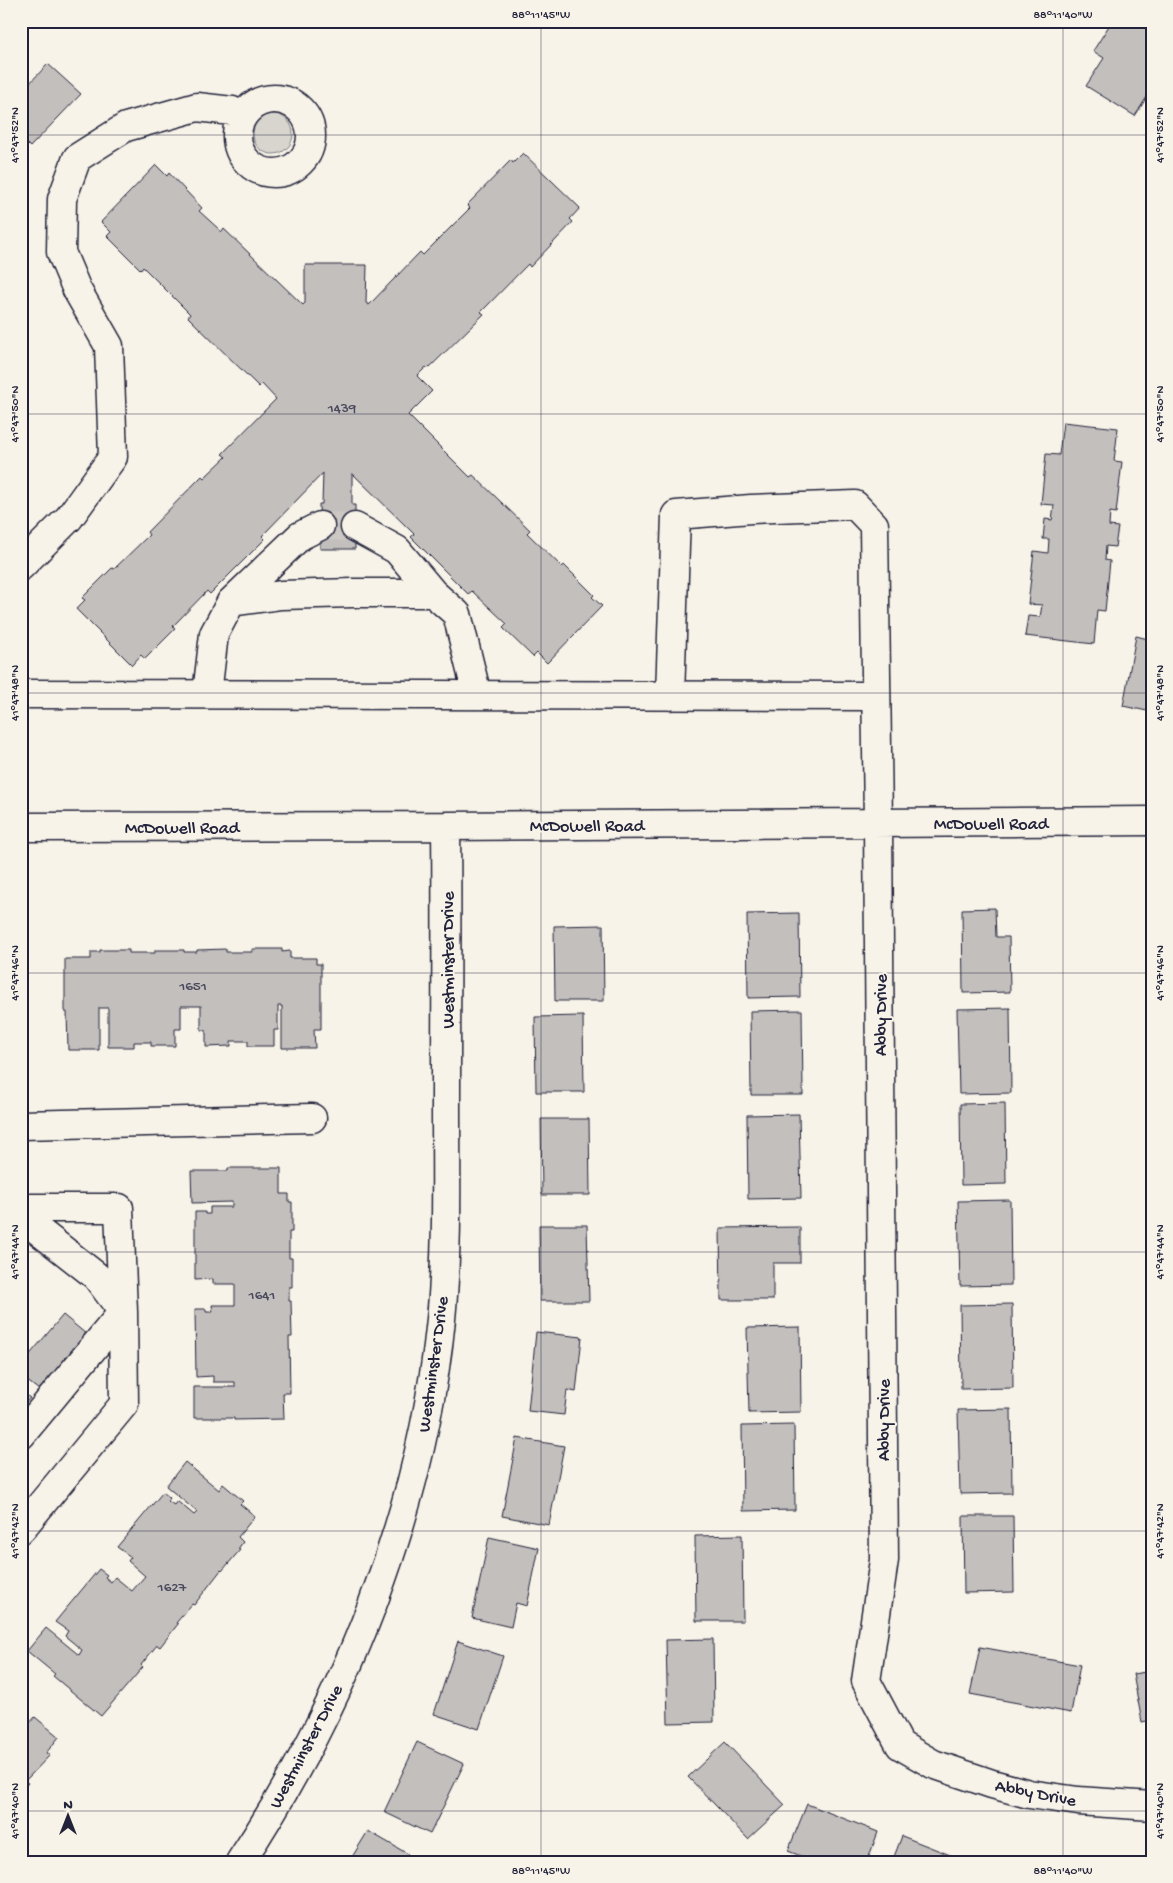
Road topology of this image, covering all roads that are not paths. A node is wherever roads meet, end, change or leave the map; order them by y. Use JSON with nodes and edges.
{"nodes":[{"id":1,"x":242,"y":115,"type":"dead end"},
{"id":2,"x":320,"y":526,"type":"tunnel mouth"},
{"id":3,"x":355,"y":527,"type":"tunnel mouth"},
{"id":4,"x":21,"y":566,"type":"edge"},
{"id":5,"x":434,"y":593,"type":"junction"},
{"id":6,"x":231,"y":602,"type":"junction"},
{"id":7,"x":21,"y":694,"type":"edge"},
{"id":8,"x":207,"y":694,"type":"junction"},
{"id":9,"x":477,"y":695,"type":"junction"},
{"id":10,"x":670,"y":696,"type":"junction"},
{"id":11,"x":876,"y":696,"type":"junction"},
{"id":12,"x":1152,"y":821,"type":"edge"},
{"id":13,"x":878,"y":823,"type":"junction"},
{"id":14,"x":446,"y":826,"type":"junction"},
{"id":15,"x":21,"y":827,"type":"edge"},
{"id":16,"x":312,"y":1118,"type":"dead end"},
{"id":17,"x":21,"y":1125,"type":"edge"},
{"id":18,"x":21,"y":1208,"type":"edge"},
{"id":19,"x":21,"y":1216,"type":"edge"},
{"id":20,"x":123,"y":1312,"type":"junction"},
{"id":21,"x":21,"y":1435,"type":"edge"},
{"id":22,"x":21,"y":1529,"type":"edge"},
{"id":23,"x":1152,"y":1806,"type":"edge"},
{"id":24,"x":240,"y":1862,"type":"edge"}],
"edges":[{"from":1,"to":4,"type":"street"},
{"from":2,"to":6,"type":"street"},
{"from":3,"to":5,"type":"street"},
{"from":5,"to":6,"type":"street"},
{"from":5,"to":9,"type":"street"},
{"from":6,"to":8,"type":"street"},
{"from":7,"to":8,"type":"street"},
{"from":8,"to":9,"type":"street"},
{"from":9,"to":10,"type":"street"},
{"from":10,"to":11,"type":"street"},
{"from":10,"to":11,"type":"street","name":"Abby Drive"},
{"from":11,"to":13,"type":"street","name":"Abby Drive"},
{"from":12,"to":13,"type":"street","name":"McDowell Road"},
{"from":13,"to":14,"type":"street","name":"McDowell Road"},
{"from":13,"to":23,"type":"street","name":"Abby Drive"},
{"from":14,"to":15,"type":"street","name":"McDowell Road"},
{"from":14,"to":24,"type":"street","name":"Westminster Drive"},
{"from":16,"to":17,"type":"street"},
{"from":18,"to":20,"type":"street"},
{"from":19,"to":20,"type":"street"},
{"from":20,"to":21,"type":"street"},
{"from":20,"to":22,"type":"street"}]}
